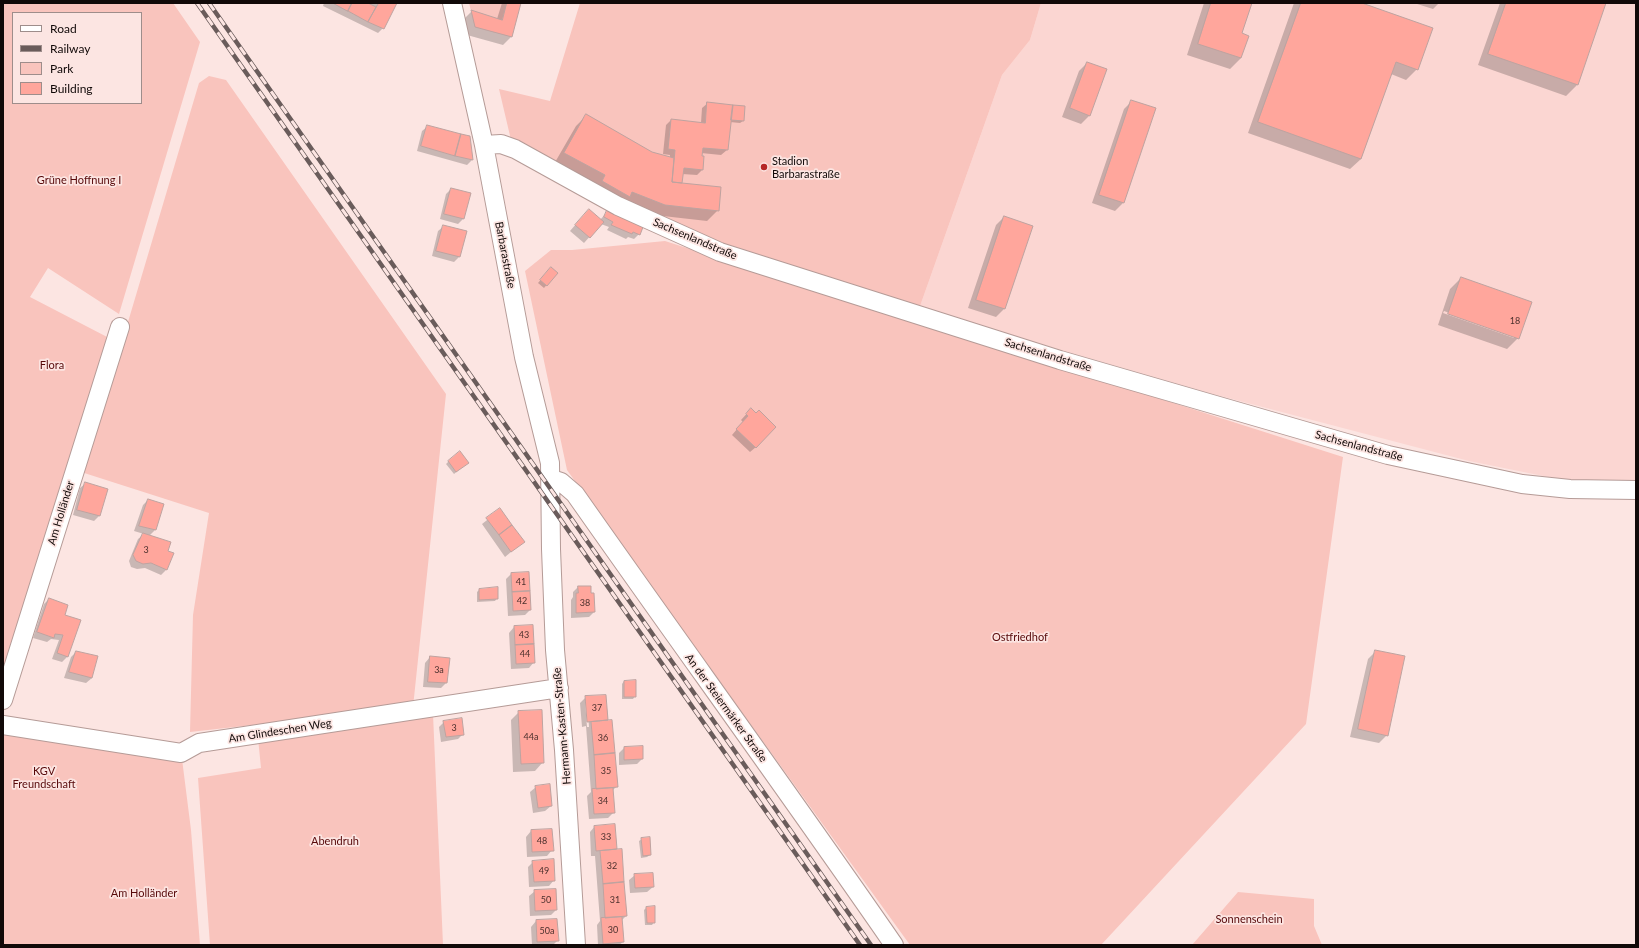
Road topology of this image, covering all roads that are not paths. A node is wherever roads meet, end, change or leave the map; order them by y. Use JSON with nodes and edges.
{"nodes":[{"id":1,"x":452,"y":3,"type":"edge"},
{"id":2,"x":484,"y":145,"type":"junction"},
{"id":3,"x":120,"y":327,"type":"dead end"},
{"id":4,"x":552,"y":479,"type":"junction"},
{"id":5,"x":1636,"y":490,"type":"edge"},
{"id":6,"x":552,"y":507,"type":"joint"},
{"id":7,"x":559,"y":688,"type":"junction"},
{"id":8,"x":3,"y":700,"type":"edge"},
{"id":9,"x":3,"y":725,"type":"edge"},
{"id":10,"x":576,"y":945,"type":"edge"},
{"id":11,"x":894,"y":945,"type":"edge"}],
"edges":[{"from":1,"to":2,"type":"street","name":"Barbarastraße"},
{"from":2,"to":4,"type":"street","name":"Barbarastraße"},
{"from":2,"to":5,"type":"street","name":"Sachsenlandstraße"},
{"from":3,"to":8,"type":"street","name":"Am Holländer"},
{"from":4,"to":6,"type":"street","name":"Barbarastraße"},
{"from":4,"to":11,"type":"street","name":"An der Steiermärker Straße"},
{"from":6,"to":7,"type":"street","name":"Hermann-Kasten-Straße"},
{"from":7,"to":9,"type":"street","name":"Am Glindeschen Weg"},
{"from":7,"to":10,"type":"street","name":"Hermann-Kasten-Straße"}]}
